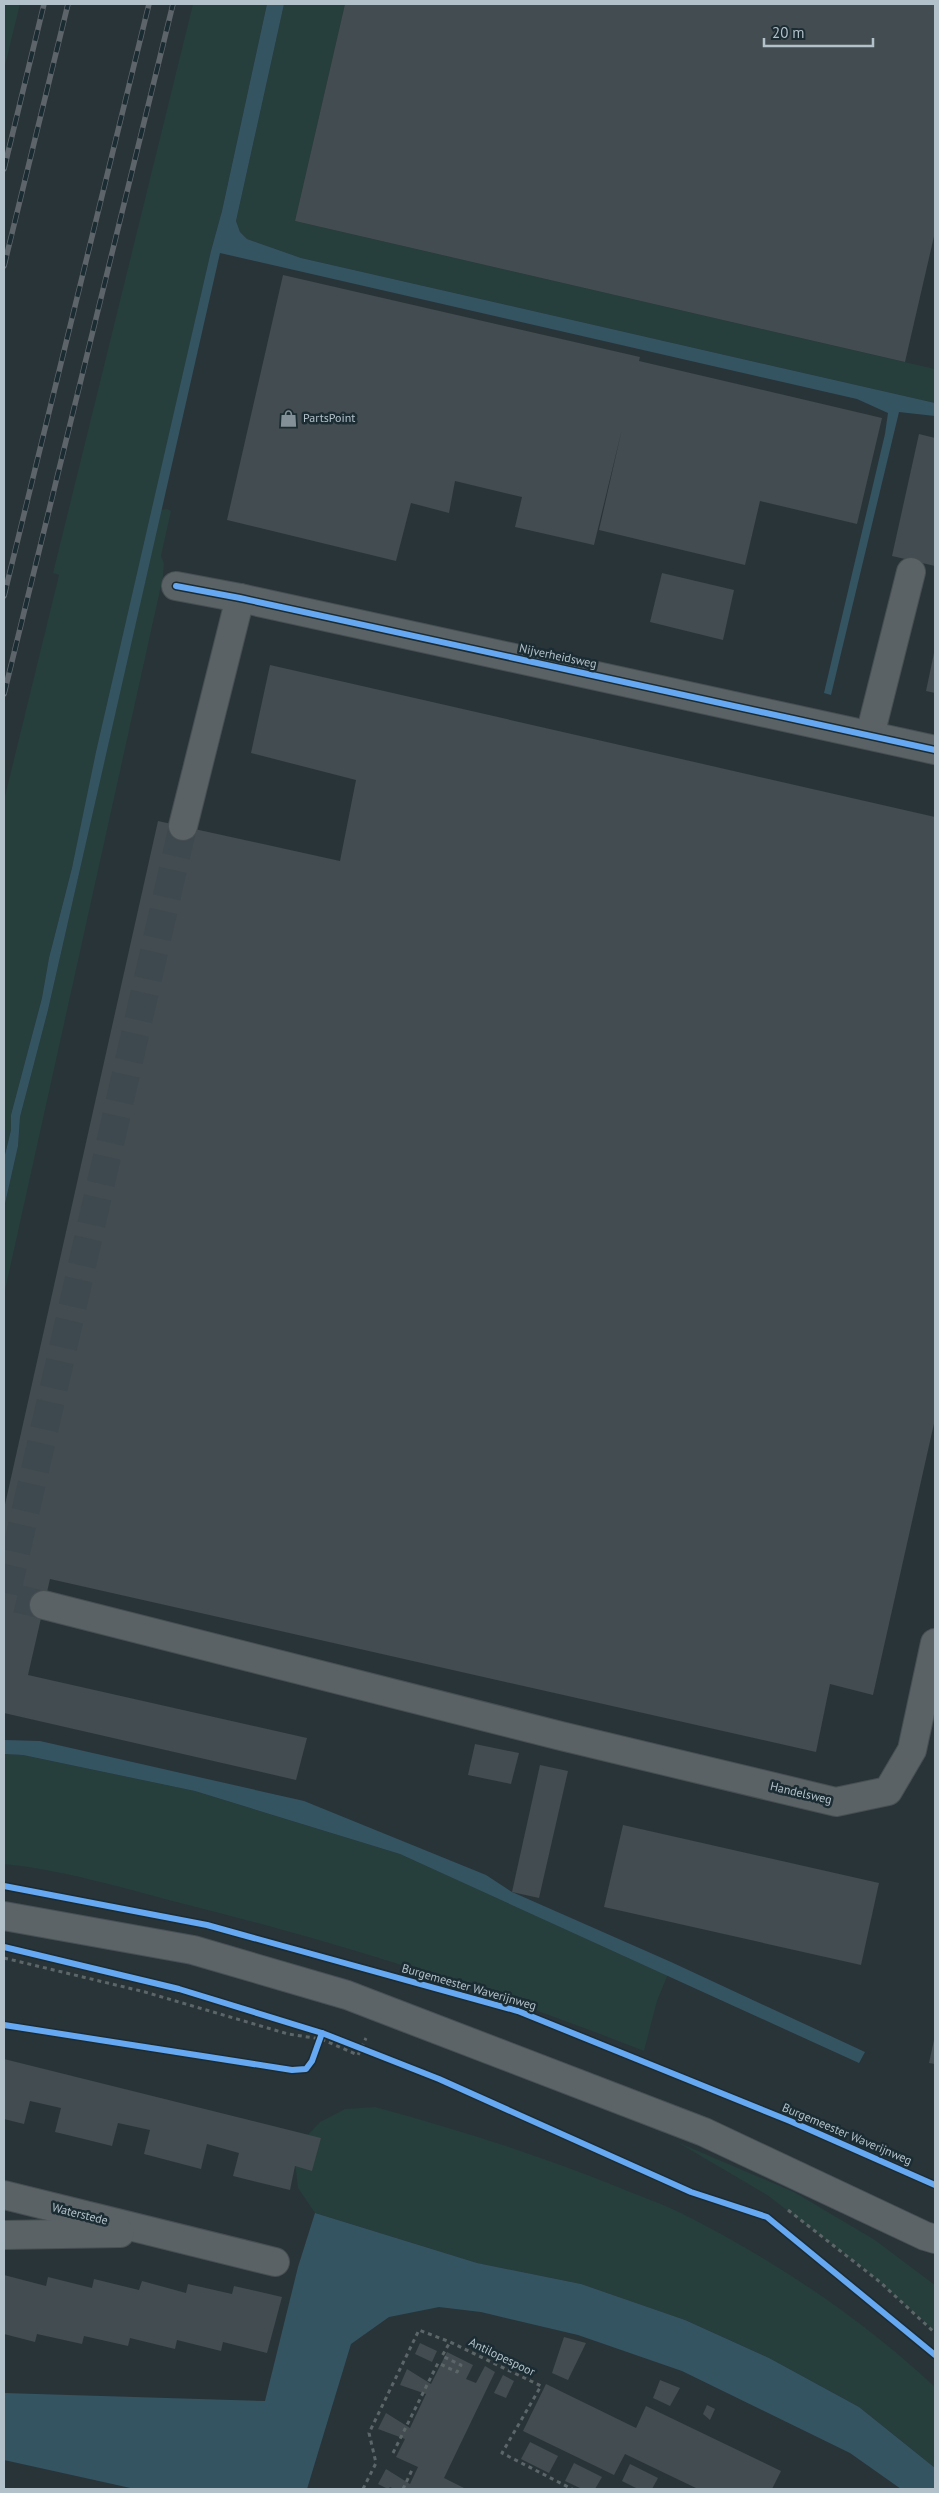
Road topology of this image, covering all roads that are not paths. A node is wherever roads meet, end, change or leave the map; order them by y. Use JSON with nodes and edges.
{"nodes":[{"id":1,"x":911,"y":572,"type":"dead end"},
{"id":2,"x":176,"y":586,"type":"dead end"},
{"id":3,"x":240,"y":598,"type":"junction"},
{"id":4,"x":870,"y":735,"type":"junction"},
{"id":5,"x":935,"y":750,"type":"edge"},
{"id":6,"x":183,"y":826,"type":"tunnel mouth"},
{"id":7,"x":44,"y":1605,"type":"tunnel mouth"},
{"id":8,"x":935,"y":1643,"type":"edge"},
{"id":9,"x":4,"y":1916,"type":"edge"},
{"id":10,"x":4,"y":2195,"type":"edge"},
{"id":11,"x":157,"y":2233,"type":"junction"},
{"id":12,"x":4,"y":2235,"type":"edge"},
{"id":13,"x":932,"y":2240,"type":"edge"},
{"id":14,"x":275,"y":2262,"type":"dead end"}],
"edges":[{"from":1,"to":4,"type":"street"},
{"from":2,"to":3,"type":"street","name":"Nijverheidsweg"},
{"from":3,"to":4,"type":"street","name":"Nijverheidsweg"},
{"from":3,"to":6,"type":"street"},
{"from":4,"to":5,"type":"street","name":"Nijverheidsweg"},
{"from":7,"to":8,"type":"street","name":"Handelsweg"},
{"from":9,"to":13,"type":"main road"},
{"from":10,"to":11,"type":"street","name":"Waterstede"},
{"from":11,"to":12,"type":"street","name":"Waterstede"},
{"from":11,"to":14,"type":"street","name":"Waterstede"}]}
